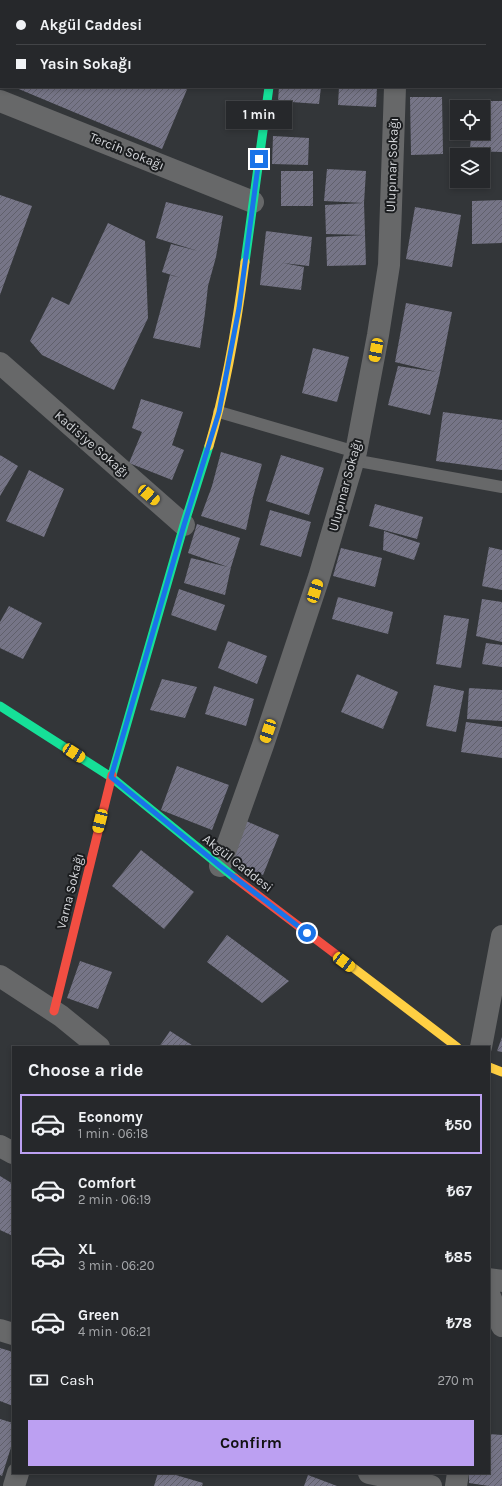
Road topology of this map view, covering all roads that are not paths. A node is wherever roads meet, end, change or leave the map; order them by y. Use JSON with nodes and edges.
{"nodes":[{"id":1,"x":269,"y":88,"type":"edge"},
{"id":2,"x":395,"y":88,"type":"edge"},
{"id":3,"x":0,"y":101,"type":"edge"},
{"id":4,"x":253,"y":202,"type":"junction"},
{"id":5,"x":0,"y":362,"type":"edge"},
{"id":6,"x":219,"y":412,"type":"junction"},
{"id":7,"x":355,"y":456,"type":"junction"},
{"id":8,"x":502,"y":488,"type":"edge"},
{"id":9,"x":184,"y":525,"type":"junction"},
{"id":10,"x":0,"y":706,"type":"edge"},
{"id":11,"x":111,"y":777,"type":"junction"},
{"id":12,"x":220,"y":866,"type":"junction"},
{"id":13,"x":502,"y":936,"type":"edge"},
{"id":14,"x":0,"y":976,"type":"edge"},
{"id":15,"x":54,"y":1011,"type":"junction"},
{"id":16,"x":98,"y":1046,"type":"edge"},
{"id":17,"x":456,"y":1046,"type":"edge"},
{"id":18,"x":481,"y":1046,"type":"edge"},
{"id":19,"x":490,"y":1067,"type":"edge"},
{"id":20,"x":502,"y":1072,"type":"edge"},
{"id":21,"x":0,"y":1146,"type":"edge"},
{"id":22,"x":12,"y":1152,"type":"edge"},
{"id":23,"x":490,"y":1279,"type":"edge"},
{"id":24,"x":502,"y":1281,"type":"edge"},
{"id":25,"x":490,"y":1296,"type":"edge"},
{"id":26,"x":502,"y":1326,"type":"edge"},
{"id":27,"x":0,"y":1330,"type":"edge"},
{"id":28,"x":12,"y":1334,"type":"edge"},
{"id":29,"x":18,"y":1474,"type":"edge"},
{"id":30,"x":374,"y":1474,"type":"edge"},
{"id":31,"x":458,"y":1474,"type":"edge"},
{"id":32,"x":14,"y":1486,"type":"edge"},
{"id":33,"x":431,"y":1486,"type":"edge"},
{"id":34,"x":456,"y":1486,"type":"edge"}],
"edges":[{"from":1,"to":4,"type":"street","name":"Varna Sokağı"},
{"from":2,"to":7,"type":"street","name":"Ulupınar Sokağı"},
{"from":3,"to":4,"type":"street","name":"Tercih Sokağı"},
{"from":4,"to":6,"type":"street","name":"Varna Sokağı"},
{"from":5,"to":9,"type":"street","name":"Kadisiye Sokağı"},
{"from":6,"to":7,"type":"lane"},
{"from":6,"to":9,"type":"street","name":"Varna Sokağı"},
{"from":7,"to":8,"type":"lane"},
{"from":7,"to":12,"type":"street","name":"Ulupınar Sokağı"},
{"from":9,"to":11,"type":"street","name":"Varna Sokağı"},
{"from":10,"to":11,"type":"street","name":"Akgül Caddesi"},
{"from":11,"to":12,"type":"street","name":"Akgül Caddesi"},
{"from":11,"to":15,"type":"street","name":"Varna Sokağı"},
{"from":12,"to":17,"type":"street","name":"Akgül Caddesi"},
{"from":13,"to":18,"type":"street"},
{"from":14,"to":15,"type":"street"},
{"from":15,"to":16,"type":"street"},
{"from":19,"to":20,"type":"street"},
{"from":21,"to":22,"type":"street"},
{"from":23,"to":24,"type":"street"},
{"from":25,"to":26,"type":"street"},
{"from":27,"to":28,"type":"street"},
{"from":29,"to":32,"type":"street"},
{"from":30,"to":33,"type":"street"},
{"from":31,"to":34,"type":"street"}]}
